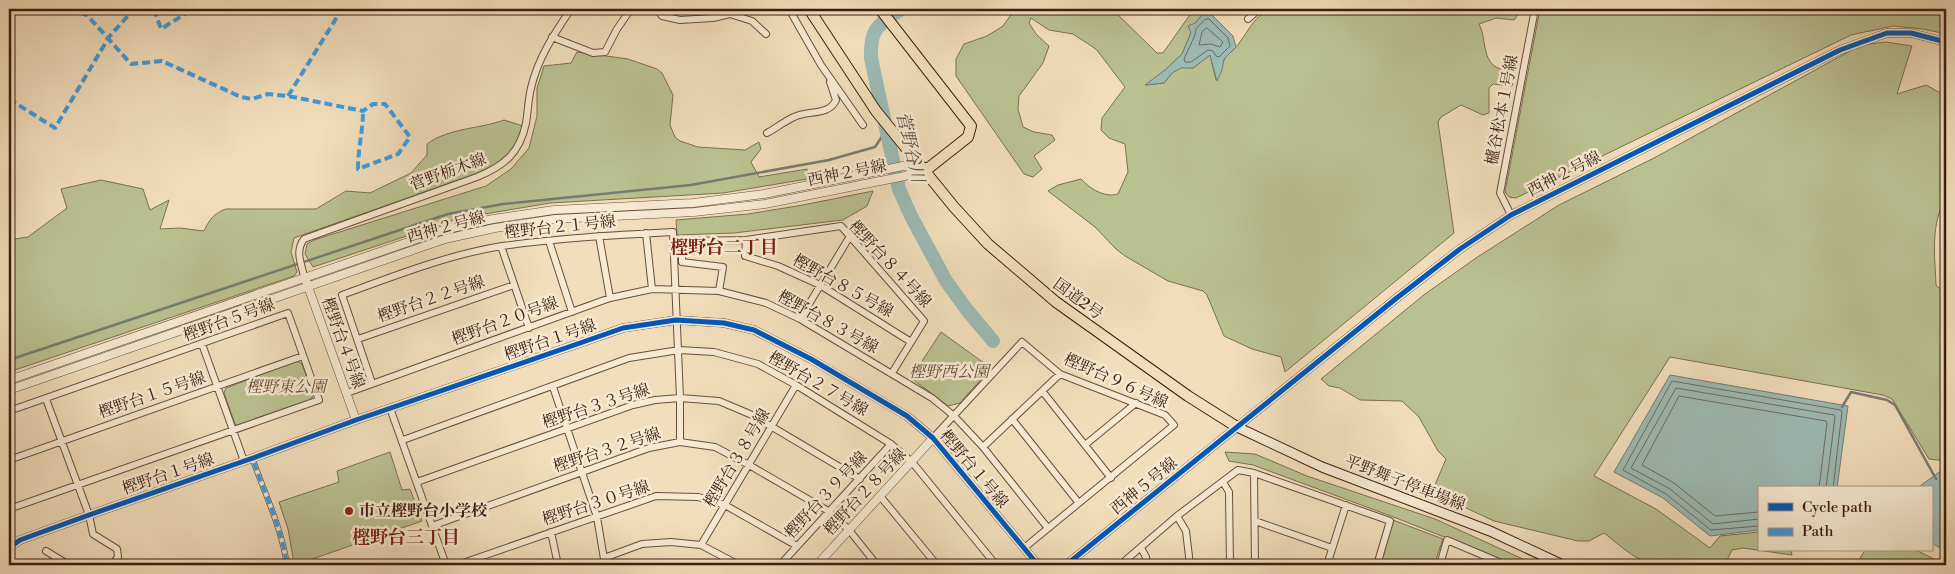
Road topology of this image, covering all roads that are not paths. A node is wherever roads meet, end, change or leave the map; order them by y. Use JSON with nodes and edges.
{"nodes":[{"id":1,"x":571,"y":9,"type":"edge"},
{"id":2,"x":631,"y":9,"type":"edge"},
{"id":3,"x":657,"y":9,"type":"edge"},
{"id":4,"x":789,"y":9,"type":"edge"},
{"id":5,"x":809,"y":9,"type":"edge"},
{"id":6,"x":1260,"y":9,"type":"edge"},
{"id":7,"x":1534,"y":9,"type":"edge"},
{"id":8,"x":881,"y":10,"type":"edge"},
{"id":9,"x":1248,"y":19,"type":"dead end"},
{"id":10,"x":766,"y":34,"type":"dead end"},
{"id":11,"x":552,"y":37,"type":"junction"},
{"id":12,"x":1946,"y":42,"type":"edge"},
{"id":13,"x":827,"y":74,"type":"junction"},
{"id":14,"x":863,"y":125,"type":"dead end"},
{"id":15,"x":767,"y":133,"type":"dead end"},
{"id":16,"x":923,"y":169,"type":"junction"},
{"id":17,"x":1511,"y":215,"type":"junction"},
{"id":18,"x":646,"y":233,"type":"junction"},
{"id":19,"x":599,"y":236,"type":"junction"},
{"id":20,"x":850,"y":236,"type":"junction"},
{"id":21,"x":746,"y":240,"type":"junction"},
{"id":22,"x":549,"y":241,"type":"junction"},
{"id":23,"x":501,"y":246,"type":"junction"},
{"id":24,"x":303,"y":272,"type":"junction"},
{"id":25,"x":307,"y":285,"type":"junction"},
{"id":26,"x":514,"y":285,"type":"junction"},
{"id":27,"x":820,"y":285,"type":"junction"},
{"id":28,"x":652,"y":289,"type":"junction"},
{"id":29,"x":675,"y":290,"type":"junction"},
{"id":30,"x":719,"y":291,"type":"junction"},
{"id":31,"x":610,"y":298,"type":"junction"},
{"id":32,"x":572,"y":312,"type":"junction"},
{"id":33,"x":800,"y":319,"type":"junction"},
{"id":34,"x":676,"y":320,"type":"junction"},
{"id":35,"x":529,"y":328,"type":"junction"},
{"id":36,"x":358,"y":339,"type":"junction"},
{"id":37,"x":911,"y":342,"type":"junction"},
{"id":38,"x":202,"y":344,"type":"junction"},
{"id":39,"x":679,"y":350,"type":"junction"},
{"id":40,"x":303,"y":356,"type":"junction"},
{"id":41,"x":892,"y":373,"type":"junction"},
{"id":42,"x":1060,"y":374,"type":"junction"},
{"id":43,"x":9,"y":380,"type":"edge"},
{"id":44,"x":372,"y":383,"type":"junction"},
{"id":45,"x":796,"y":385,"type":"junction"},
{"id":46,"x":554,"y":387,"type":"junction"},
{"id":47,"x":217,"y":388,"type":"junction"},
{"id":48,"x":9,"y":390,"type":"edge"},
{"id":49,"x":1043,"y":392,"type":"junction"},
{"id":50,"x":347,"y":393,"type":"junction"},
{"id":51,"x":680,"y":398,"type":"junction"},
{"id":52,"x":46,"y":399,"type":"junction"},
{"id":53,"x":1136,"y":403,"type":"junction"},
{"id":54,"x":390,"y":408,"type":"junction"},
{"id":55,"x":9,"y":412,"type":"edge"},
{"id":56,"x":954,"y":416,"type":"junction"},
{"id":57,"x":1012,"y":419,"type":"junction"},
{"id":58,"x":356,"y":420,"type":"junction"},
{"id":59,"x":773,"y":426,"type":"junction"},
{"id":60,"x":1237,"y":427,"type":"junction"},
{"id":61,"x":568,"y":429,"type":"junction"},
{"id":62,"x":233,"y":431,"type":"junction"},
{"id":63,"x":933,"y":438,"type":"junction"},
{"id":64,"x":61,"y":440,"type":"junction"},
{"id":65,"x":402,"y":440,"type":"junction"},
{"id":66,"x":680,"y":442,"type":"junction"},
{"id":67,"x":891,"y":444,"type":"junction"},
{"id":68,"x":1085,"y":445,"type":"junction"},
{"id":69,"x":983,"y":447,"type":"junction"},
{"id":70,"x":9,"y":460,"type":"edge"},
{"id":71,"x":244,"y":461,"type":"junction"},
{"id":72,"x":912,"y":462,"type":"junction"},
{"id":73,"x":254,"y":463,"type":"dead end"},
{"id":74,"x":750,"y":465,"type":"junction"},
{"id":75,"x":582,"y":472,"type":"junction"},
{"id":76,"x":1254,"y":472,"type":"junction"},
{"id":77,"x":1111,"y":478,"type":"junction"},
{"id":78,"x":860,"y":479,"type":"junction"},
{"id":79,"x":417,"y":482,"type":"junction"},
{"id":80,"x":1223,"y":482,"type":"junction"},
{"id":81,"x":78,"y":485,"type":"junction"},
{"id":82,"x":880,"y":496,"type":"junction"},
{"id":83,"x":1078,"y":502,"type":"junction"},
{"id":84,"x":725,"y":505,"type":"junction"},
{"id":85,"x":1346,"y":505,"type":"junction"},
{"id":86,"x":9,"y":509,"type":"edge"},
{"id":87,"x":830,"y":512,"type":"junction"},
{"id":88,"x":88,"y":515,"type":"junction"},
{"id":89,"x":597,"y":516,"type":"junction"},
{"id":90,"x":1177,"y":516,"type":"junction"},
{"id":91,"x":1255,"y":521,"type":"junction"},
{"id":92,"x":432,"y":526,"type":"junction"},
{"id":93,"x":1047,"y":527,"type":"junction"},
{"id":94,"x":849,"y":530,"type":"junction"},
{"id":95,"x":551,"y":532,"type":"junction"},
{"id":96,"x":701,"y":545,"type":"junction"},
{"id":97,"x":797,"y":546,"type":"junction"},
{"id":98,"x":9,"y":548,"type":"edge"},
{"id":99,"x":1024,"y":548,"type":"junction"},
{"id":100,"x":1141,"y":548,"type":"junction"},
{"id":101,"x":1332,"y":548,"type":"junction"},
{"id":102,"x":46,"y":551,"type":"dead end"},
{"id":103,"x":605,"y":562,"type":"edge"},
{"id":104,"x":69,"y":565,"type":"edge"},
{"id":105,"x":112,"y":565,"type":"edge"},
{"id":106,"x":287,"y":565,"type":"edge"},
{"id":107,"x":446,"y":565,"type":"edge"},
{"id":108,"x":457,"y":565,"type":"edge"},
{"id":109,"x":558,"y":565,"type":"edge"},
{"id":110,"x":739,"y":565,"type":"edge"},
{"id":111,"x":780,"y":565,"type":"edge"},
{"id":112,"x":817,"y":565,"type":"edge"},
{"id":113,"x":877,"y":565,"type":"edge"},
{"id":114,"x":937,"y":565,"type":"edge"},
{"id":115,"x":996,"y":565,"type":"edge"},
{"id":116,"x":1038,"y":565,"type":"edge"},
{"id":117,"x":1066,"y":565,"type":"edge"},
{"id":118,"x":1120,"y":565,"type":"edge"},
{"id":119,"x":1147,"y":565,"type":"edge"},
{"id":120,"x":1190,"y":565,"type":"edge"},
{"id":121,"x":1230,"y":565,"type":"edge"},
{"id":122,"x":1256,"y":565,"type":"edge"},
{"id":123,"x":1327,"y":565,"type":"edge"},
{"id":124,"x":1377,"y":565,"type":"edge"},
{"id":125,"x":1440,"y":565,"type":"edge"},
{"id":126,"x":1506,"y":565,"type":"edge"},
{"id":127,"x":1563,"y":565,"type":"edge"}],
"edges":[{"from":1,"to":11,"type":"street","name":"菅野栃木線"},
{"from":2,"to":11,"type":"street"},
{"from":3,"to":10,"type":"street"},
{"from":4,"to":13,"type":"street"},
{"from":5,"to":16,"type":"highway","name":"国道2号"},
{"from":6,"to":9,"type":"street"},
{"from":7,"to":17,"type":"street","name":"櫨谷松本１号線"},
{"from":8,"to":16,"type":"highway"},
{"from":11,"to":24,"type":"street","name":"菅野栃木線"},
{"from":12,"to":17,"type":"street","name":"西神２号線"},
{"from":13,"to":14,"type":"street"},
{"from":13,"to":15,"type":"street"},
{"from":16,"to":24,"type":"street","name":"西神２号線"},
{"from":16,"to":25,"type":"street","name":"西神２号線"},
{"from":16,"to":60,"type":"highway","name":"国道2号"},
{"from":17,"to":60,"type":"street","name":"西神２号線"},
{"from":18,"to":19,"type":"street","name":"樫野台２１号線"},
{"from":18,"to":28,"type":"street"},
{"from":18,"to":29,"type":"street","name":"樫野台２１号線"},
{"from":19,"to":22,"type":"street","name":"樫野台２１号線"},
{"from":19,"to":31,"type":"street"},
{"from":20,"to":21,"type":"street","name":"樫野台８４号線"},
{"from":20,"to":27,"type":"street"},
{"from":20,"to":37,"type":"street","name":"樫野台８４号線"},
{"from":21,"to":27,"type":"street","name":"樫野台８５号線"},
{"from":21,"to":30,"type":"street","name":"樫野台８４号線"},
{"from":22,"to":23,"type":"street","name":"樫野台２１号線"},
{"from":22,"to":32,"type":"street"},
{"from":23,"to":26,"type":"street"},
{"from":23,"to":36,"type":"street","name":"樫野台２１号線"},
{"from":24,"to":25,"type":"street","name":"樫野台４号線"},
{"from":24,"to":43,"type":"street","name":"西神２号線"},
{"from":25,"to":48,"type":"street","name":"西神２号線"},
{"from":25,"to":50,"type":"street","name":"樫野台４号線"},
{"from":26,"to":35,"type":"street"},
{"from":26,"to":36,"type":"street","name":"樫野台２２号線"},
{"from":27,"to":33,"type":"street"},
{"from":27,"to":37,"type":"street","name":"樫野台８５号線"},
{"from":28,"to":29,"type":"street","name":"樫野台２０号線"},
{"from":28,"to":31,"type":"street","name":"樫野台２０号線"},
{"from":29,"to":30,"type":"street","name":"樫野台８３号線"},
{"from":29,"to":34,"type":"street","name":"樫野台２１号線"},
{"from":30,"to":33,"type":"street","name":"樫野台８３号線"},
{"from":31,"to":32,"type":"street","name":"樫野台２０号線"},
{"from":32,"to":35,"type":"street","name":"樫野台２０号線"},
{"from":33,"to":41,"type":"street","name":"樫野台８３号線"},
{"from":34,"to":39,"type":"street","name":"樫野台２１号線"},
{"from":34,"to":54,"type":"street","name":"樫野台１号線"},
{"from":34,"to":63,"type":"street","name":"樫野台１号線"},
{"from":35,"to":44,"type":"street","name":"樫野台２０号線"},
{"from":36,"to":44,"type":"street","name":"樫野台２１号線"},
{"from":37,"to":41,"type":"street","name":"樫野台８４号線"},
{"from":38,"to":40,"type":"street","name":"樫野台５号線"},
{"from":38,"to":47,"type":"street"},
{"from":38,"to":52,"type":"street","name":"樫野台５号線"},
{"from":39,"to":45,"type":"street","name":"樫野台２７号線"},
{"from":39,"to":46,"type":"street","name":"樫野台２７号線"},
{"from":39,"to":51,"type":"street","name":"樫野台２１号線"},
{"from":40,"to":47,"type":"street","name":"樫野台１５号線"},
{"from":40,"to":62,"type":"street","name":"樫野台５号線"},
{"from":41,"to":56,"type":"street","name":"樫野台８３号線"},
{"from":42,"to":49,"type":"street"},
{"from":42,"to":53,"type":"street","name":"樫野台９６号線"},
{"from":42,"to":56,"type":"street","name":"樫野台９６号線"},
{"from":44,"to":50,"type":"street","name":"樫野台２０号線"},
{"from":45,"to":59,"type":"street","name":"樫野台３８号線"},
{"from":45,"to":67,"type":"street","name":"樫野台２７号線"},
{"from":46,"to":61,"type":"street"},
{"from":46,"to":65,"type":"street","name":"樫野台２７号線"},
{"from":47,"to":62,"type":"street"},
{"from":47,"to":64,"type":"street","name":"樫野台１５号線"},
{"from":49,"to":57,"type":"street"},
{"from":49,"to":68,"type":"street"},
{"from":50,"to":58,"type":"street","name":"樫野台４号線"},
{"from":51,"to":59,"type":"street","name":"樫野台３３号線"},
{"from":51,"to":61,"type":"street","name":"樫野台３３号線"},
{"from":51,"to":66,"type":"street","name":"樫野台２１号線"},
{"from":52,"to":55,"type":"street","name":"樫野台５号線"},
{"from":52,"to":64,"type":"street"},
{"from":53,"to":68,"type":"street"},
{"from":53,"to":77,"type":"street","name":"樫野台９６号線"},
{"from":54,"to":58,"type":"street","name":"樫野台１号線"},
{"from":54,"to":65,"type":"street"},
{"from":56,"to":63,"type":"street","name":"樫野台９６号線"},
{"from":56,"to":69,"type":"street"},
{"from":57,"to":69,"type":"street"},
{"from":57,"to":83,"type":"street"},
{"from":58,"to":71,"type":"street","name":"樫野台１号線"},
{"from":59,"to":74,"type":"street","name":"樫野台３８号線"},
{"from":59,"to":78,"type":"street","name":"樫野台３３号線"},
{"from":60,"to":117,"type":"street","name":"西神５号線"},
{"from":60,"to":127,"type":"main road","name":"平野舞子停車場線"},
{"from":61,"to":75,"type":"street"},
{"from":61,"to":79,"type":"street","name":"樫野台３３号線"},
{"from":62,"to":71,"type":"street"},
{"from":62,"to":81,"type":"street","name":"樫野台５号線"},
{"from":63,"to":72,"type":"street","name":"樫野台２８号線"},
{"from":63,"to":99,"type":"street","name":"樫野台１号線"},
{"from":64,"to":70,"type":"street","name":"樫野台１５号線"},
{"from":64,"to":81,"type":"street"},
{"from":65,"to":79,"type":"street"},
{"from":66,"to":74,"type":"street","name":"樫野台３２号線"},
{"from":66,"to":75,"type":"street","name":"樫野台３２号線"},
{"from":67,"to":72,"type":"street","name":"樫野台２７号線"},
{"from":67,"to":78,"type":"street","name":"樫野台３９号線"},
{"from":68,"to":77,"type":"street"},
{"from":69,"to":93,"type":"street"},
{"from":71,"to":88,"type":"street","name":"樫野台１号線"},
{"from":72,"to":82,"type":"street","name":"樫野台２８号線"},
{"from":72,"to":115,"type":"street","name":"樫野台２７号線"},
{"from":73,"to":106,"type":"street"},
{"from":74,"to":84,"type":"street","name":"樫野台３８号線"},
{"from":74,"to":87,"type":"street","name":"樫野台３２号線"},
{"from":75,"to":89,"type":"street"},
{"from":75,"to":92,"type":"street","name":"樫野台３２号線"},
{"from":76,"to":80,"type":"street"},
{"from":76,"to":85,"type":"street"},
{"from":76,"to":91,"type":"street"},
{"from":77,"to":83,"type":"street","name":"樫野台９６号線"},
{"from":78,"to":87,"type":"street","name":"樫野台３９号線"},
{"from":79,"to":92,"type":"street"},
{"from":80,"to":90,"type":"street"},
{"from":80,"to":121,"type":"street"},
{"from":81,"to":86,"type":"street","name":"樫野台５号線"},
{"from":81,"to":88,"type":"street"},
{"from":82,"to":94,"type":"street","name":"樫野台２８号線"},
{"from":82,"to":114,"type":"street"},
{"from":83,"to":93,"type":"street","name":"樫野台９６号線"},
{"from":84,"to":89,"type":"street","name":"樫野台３０号線"},
{"from":84,"to":96,"type":"street","name":"樫野台３８号線"},
{"from":84,"to":97,"type":"street","name":"樫野台３０号線"},
{"from":85,"to":101,"type":"street"},
{"from":85,"to":124,"type":"street"},
{"from":87,"to":94,"type":"street","name":"樫野台３２号線"},
{"from":87,"to":97,"type":"street","name":"樫野台３９号線"},
{"from":88,"to":98,"type":"street","name":"樫野台１号線"},
{"from":88,"to":105,"type":"street"},
{"from":89,"to":95,"type":"street","name":"樫野台３０号線"},
{"from":89,"to":103,"type":"street"},
{"from":90,"to":100,"type":"street"},
{"from":90,"to":120,"type":"street"},
{"from":91,"to":101,"type":"street"},
{"from":91,"to":122,"type":"street"},
{"from":92,"to":107,"type":"street"},
{"from":93,"to":99,"type":"street","name":"樫野台９６号線"},
{"from":94,"to":112,"type":"street","name":"樫野台２８号線"},
{"from":94,"to":113,"type":"street","name":"樫野台３２号線"},
{"from":95,"to":108,"type":"street","name":"樫野台３０号線"},
{"from":95,"to":109,"type":"street"},
{"from":96,"to":103,"type":"street"},
{"from":96,"to":110,"type":"street"},
{"from":97,"to":111,"type":"street","name":"樫野台３９号線"},
{"from":99,"to":116,"type":"street","name":"樫野台１号線"},
{"from":100,"to":118,"type":"street"},
{"from":100,"to":119,"type":"street"},
{"from":101,"to":123,"type":"street"},
{"from":102,"to":104,"type":"street"},
{"from":125,"to":126,"type":"street"}]}
